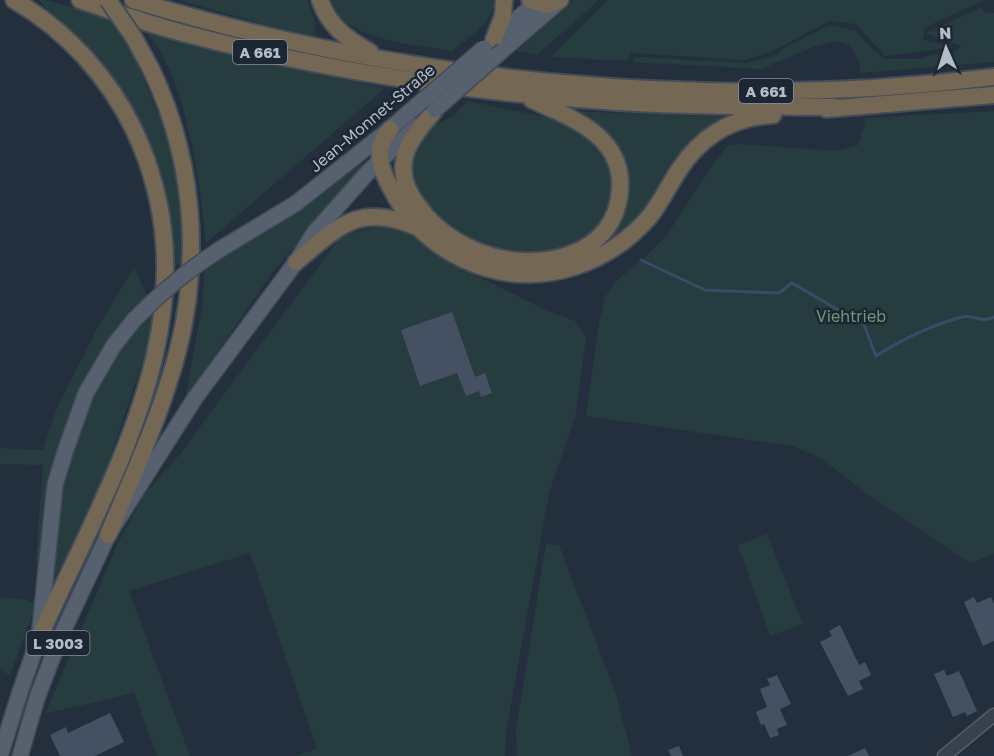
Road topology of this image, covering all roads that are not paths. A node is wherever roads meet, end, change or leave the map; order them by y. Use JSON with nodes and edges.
{"nodes":[{"id":1,"x":14,"y":0,"type":"edge"},
{"id":2,"x":80,"y":0,"type":"edge"},
{"id":3,"x":108,"y":0,"type":"edge"},
{"id":4,"x":133,"y":0,"type":"edge"},
{"id":5,"x":320,"y":0,"type":"edge"},
{"id":6,"x":504,"y":0,"type":"edge"},
{"id":7,"x":545,"y":3,"type":"edge"},
{"id":8,"x":494,"y":46,"type":"junction"},
{"id":9,"x":381,"y":58,"type":"junction"},
{"id":10,"x":994,"y":77,"type":"edge"},
{"id":11,"x":517,"y":94,"type":"junction"},
{"id":12,"x":994,"y":95,"type":"edge"},
{"id":13,"x":835,"y":107,"type":"junction"},
{"id":14,"x":435,"y":110,"type":"junction"},
{"id":15,"x":390,"y":129,"type":"junction"},
{"id":16,"x":380,"y":159,"type":"junction"},
{"id":17,"x":420,"y":228,"type":"junction"},
{"id":18,"x":296,"y":262,"type":"junction"},
{"id":19,"x":108,"y":535,"type":"junction"},
{"id":20,"x":39,"y":638,"type":"junction"},
{"id":21,"x":994,"y":715,"type":"edge"},
{"id":22,"x":0,"y":756,"type":"edge"},
{"id":23,"x":20,"y":756,"type":"edge"},
{"id":24,"x":944,"y":756,"type":"edge"}],
"edges":[{"from":1,"to":20,"type":"highway"},
{"from":2,"to":11,"type":"highway","number":"A 661"},
{"from":3,"to":19,"type":"highway","bridge":true},
{"from":4,"to":9,"type":"highway","number":"A 661"},
{"from":5,"to":9,"type":"highway"},
{"from":6,"to":8,"type":"highway"},
{"from":7,"to":8,"type":"main road","name":"Jean-Monnet-Straße","number":"L 3003"},
{"from":8,"to":14,"type":"main road","name":"Jean-Monnet-Straße","number":"L 3003","bridge":true},
{"from":8,"to":15,"type":"main road","name":"Jean-Monnet-Straße","number":"L 3003","bridge":true},
{"from":9,"to":10,"type":"highway","number":"A 661"},
{"from":11,"to":13,"type":"highway","number":"A 661"},
{"from":11,"to":14,"type":"highway"},
{"from":12,"to":13,"type":"highway","number":"A 661"},
{"from":13,"to":17,"type":"highway"},
{"from":14,"to":16,"type":"main road","number":"L 3003"},
{"from":15,"to":16,"type":"highway"},
{"from":15,"to":20,"type":"main road","name":"Jean-Monnet-Straße","number":"L 3003","bridge":true},
{"from":16,"to":17,"type":"highway"},
{"from":16,"to":18,"type":"main road","number":"L 3003"},
{"from":17,"to":18,"type":"highway"},
{"from":18,"to":19,"type":"main road","number":"L 3003"},
{"from":19,"to":23,"type":"main road","number":"L 3003"},
{"from":20,"to":22,"type":"main road","number":"L 3003"},
{"from":21,"to":24,"type":"street"}]}
